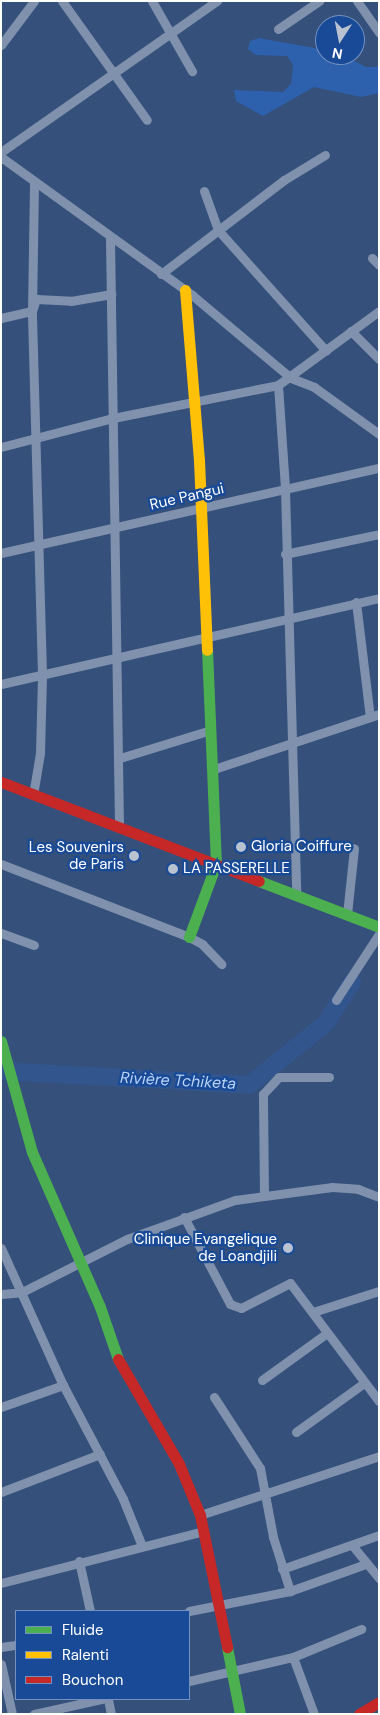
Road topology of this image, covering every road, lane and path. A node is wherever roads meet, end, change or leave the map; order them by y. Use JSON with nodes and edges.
{"nodes":[{"id":1,"x":34,"y":1,"type":"edge"},
{"id":2,"x":62,"y":1,"type":"edge"},
{"id":3,"x":152,"y":1,"type":"edge"},
{"id":4,"x":217,"y":1,"type":"edge"},
{"id":5,"x":319,"y":1,"type":"edge"},
{"id":6,"x":357,"y":1,"type":"edge"},
{"id":7,"x":278,"y":29,"type":"dead end"},
{"id":8,"x":171,"y":33,"type":"junction"},
{"id":9,"x":379,"y":33,"type":"edge"},
{"id":10,"x":1,"y":45,"type":"edge"},
{"id":11,"x":192,"y":71,"type":"dead end"},
{"id":12,"x":112,"y":74,"type":"junction"},
{"id":13,"x":147,"y":120,"type":"dead end"},
{"id":14,"x":1,"y":152,"type":"edge"},
{"id":15,"x":325,"y":154,"type":"dead end"},
{"id":16,"x":1,"y":157,"type":"edge"},
{"id":17,"x":34,"y":182,"type":"junction"},
{"id":18,"x":204,"y":191,"type":"dead end"},
{"id":19,"x":218,"y":230,"type":"junction"},
{"id":20,"x":110,"y":239,"type":"junction"},
{"id":21,"x":161,"y":274,"type":"junction"},
{"id":22,"x":185,"y":290,"type":"junction"},
{"id":23,"x":111,"y":294,"type":"junction"},
{"id":24,"x":32,"y":311,"type":"junction"},
{"id":25,"x":379,"y":311,"type":"edge"},
{"id":26,"x":1,"y":318,"type":"edge"},
{"id":27,"x":351,"y":331,"type":"junction"},
{"id":28,"x":326,"y":351,"type":"junction"},
{"id":29,"x":379,"y":359,"type":"edge"},
{"id":30,"x":292,"y":378,"type":"junction"},
{"id":31,"x":278,"y":385,"type":"junction"},
{"id":32,"x":196,"y":404,"type":"junction"},
{"id":33,"x":113,"y":418,"type":"junction"},
{"id":34,"x":378,"y":432,"type":"edge"},
{"id":35,"x":35,"y":438,"type":"junction"},
{"id":36,"x":1,"y":447,"type":"edge"},
{"id":37,"x":379,"y":468,"type":"edge"},
{"id":38,"x":285,"y":489,"type":"junction"},
{"id":39,"x":202,"y":509,"type":"junction"},
{"id":40,"x":115,"y":528,"type":"junction"},
{"id":41,"x":379,"y":534,"type":"edge"},
{"id":42,"x":38,"y":545,"type":"junction"},
{"id":43,"x":1,"y":554,"type":"edge"},
{"id":44,"x":285,"y":554,"type":"junction"},
{"id":45,"x":379,"y":598,"type":"edge"},
{"id":46,"x":356,"y":602,"type":"junction"},
{"id":47,"x":286,"y":619,"type":"junction"},
{"id":48,"x":204,"y":638,"type":"junction"},
{"id":49,"x":118,"y":656,"type":"junction"},
{"id":50,"x":42,"y":674,"type":"junction"},
{"id":51,"x":1,"y":684,"type":"edge"},
{"id":52,"x":375,"y":715,"type":"edge"},
{"id":53,"x":211,"y":730,"type":"junction"},
{"id":54,"x":290,"y":742,"type":"junction"},
{"id":55,"x":120,"y":758,"type":"junction"},
{"id":56,"x":214,"y":769,"type":"junction"},
{"id":57,"x":1,"y":782,"type":"edge"},
{"id":58,"x":33,"y":795,"type":"junction"},
{"id":59,"x":119,"y":828,"type":"junction"},
{"id":60,"x":354,"y":848,"type":"dead end"},
{"id":61,"x":1,"y":864,"type":"edge"},
{"id":62,"x":216,"y":864,"type":"junction"},
{"id":63,"x":296,"y":895,"type":"junction"},
{"id":64,"x":347,"y":914,"type":"junction"},
{"id":65,"x":379,"y":926,"type":"edge"},
{"id":66,"x":1,"y":933,"type":"edge"},
{"id":67,"x":379,"y":934,"type":"edge"},
{"id":68,"x":189,"y":937,"type":"junction"},
{"id":69,"x":34,"y":945,"type":"dead end"},
{"id":70,"x":222,"y":964,"type":"dead end"},
{"id":71,"x":336,"y":1000,"type":"dead end"},
{"id":72,"x":1,"y":1041,"type":"edge"},
{"id":73,"x":329,"y":1077,"type":"dead end"},
{"id":74,"x":264,"y":1194,"type":"junction"},
{"id":75,"x":379,"y":1197,"type":"edge"},
{"id":76,"x":184,"y":1217,"type":"junction"},
{"id":77,"x":1,"y":1248,"type":"edge"},
{"id":78,"x":77,"y":1263,"type":"junction"},
{"id":79,"x":379,"y":1291,"type":"edge"},
{"id":80,"x":22,"y":1292,"type":"junction"},
{"id":81,"x":1,"y":1294,"type":"edge"},
{"id":82,"x":314,"y":1312,"type":"junction"},
{"id":83,"x":326,"y":1333,"type":"junction"},
{"id":84,"x":262,"y":1380,"type":"dead end"},
{"id":85,"x":364,"y":1383,"type":"junction"},
{"id":86,"x":64,"y":1385,"type":"junction"},
{"id":87,"x":214,"y":1397,"type":"dead end"},
{"id":88,"x":379,"y":1401,"type":"edge"},
{"id":89,"x":1,"y":1407,"type":"edge"},
{"id":90,"x":296,"y":1432,"type":"dead end"},
{"id":91,"x":100,"y":1454,"type":"junction"},
{"id":92,"x":379,"y":1456,"type":"edge"},
{"id":93,"x":1,"y":1492,"type":"edge"},
{"id":94,"x":264,"y":1495,"type":"junction"},
{"id":95,"x":200,"y":1515,"type":"junction"},
{"id":96,"x":203,"y":1531,"type":"junction"},
{"id":97,"x":379,"y":1535,"type":"edge"},
{"id":98,"x":352,"y":1545,"type":"junction"},
{"id":99,"x":142,"y":1546,"type":"junction"},
{"id":100,"x":78,"y":1561,"type":"junction"},
{"id":101,"x":366,"y":1564,"type":"junction"},
{"id":102,"x":282,"y":1569,"type":"junction"},
{"id":103,"x":379,"y":1578,"type":"edge"},
{"id":104,"x":1,"y":1582,"type":"edge"},
{"id":105,"x":290,"y":1591,"type":"junction"},
{"id":106,"x":218,"y":1606,"type":"junction"},
{"id":107,"x":90,"y":1610,"type":"edge"},
{"id":108,"x":190,"y":1611,"type":"edge"},
{"id":109,"x":360,"y":1629,"type":"dead end"},
{"id":110,"x":15,"y":1644,"type":"edge"},
{"id":111,"x":1,"y":1647,"type":"edge"},
{"id":112,"x":293,"y":1657,"type":"junction"},
{"id":113,"x":1,"y":1664,"type":"edge"},
{"id":114,"x":231,"y":1671,"type":"junction"},
{"id":115,"x":190,"y":1681,"type":"edge"},
{"id":116,"x":97,"y":1700,"type":"edge"},
{"id":117,"x":108,"y":1700,"type":"edge"},
{"id":118,"x":379,"y":1702,"type":"edge"},
{"id":119,"x":12,"y":1714,"type":"edge"},
{"id":120,"x":34,"y":1714,"type":"edge"},
{"id":121,"x":111,"y":1714,"type":"edge"},
{"id":122,"x":240,"y":1714,"type":"edge"},
{"id":123,"x":314,"y":1714,"type":"edge"},
{"id":124,"x":359,"y":1714,"type":"edge"}],
"edges":[{"from":1,"to":10,"type":"street"},
{"from":2,"to":12,"type":"street"},
{"from":3,"to":8,"type":"street"},
{"from":4,"to":8,"type":"street"},
{"from":5,"to":7,"type":"street"},
{"from":6,"to":9,"type":"street"},
{"from":8,"to":11,"type":"street"},
{"from":8,"to":12,"type":"street"},
{"from":12,"to":13,"type":"street"},
{"from":12,"to":14,"type":"street"},
{"from":15,"to":19,"type":"street"},
{"from":16,"to":17,"type":"street"},
{"from":17,"to":20,"type":"street"},
{"from":17,"to":24,"type":"street"},
{"from":18,"to":19,"type":"street"},
{"from":19,"to":21,"type":"street"},
{"from":19,"to":28,"type":"street"},
{"from":20,"to":21,"type":"street"},
{"from":20,"to":23,"type":"street"},
{"from":21,"to":22,"type":"street"},
{"from":22,"to":30,"type":"street"},
{"from":22,"to":32,"type":"main road"},
{"from":23,"to":24,"type":"street"},
{"from":23,"to":33,"type":"street"},
{"from":24,"to":26,"type":"street"},
{"from":24,"to":35,"type":"street"},
{"from":25,"to":27,"type":"street"},
{"from":27,"to":28,"type":"street"},
{"from":27,"to":29,"type":"street"},
{"from":28,"to":30,"type":"street"},
{"from":30,"to":31,"type":"street"},
{"from":30,"to":34,"type":"street"},
{"from":31,"to":32,"type":"street"},
{"from":31,"to":38,"type":"street"},
{"from":32,"to":33,"type":"street"},
{"from":32,"to":39,"type":"main road"},
{"from":33,"to":35,"type":"street"},
{"from":33,"to":40,"type":"street"},
{"from":35,"to":36,"type":"street"},
{"from":35,"to":42,"type":"street"},
{"from":37,"to":38,"type":"street","name":"Rue Pangui"},
{"from":38,"to":39,"type":"street","name":"Rue Pangui"},
{"from":38,"to":44,"type":"street"},
{"from":39,"to":40,"type":"street","name":"Rue Pangui"},
{"from":39,"to":48,"type":"main road"},
{"from":40,"to":42,"type":"street","name":"Rue Pangui"},
{"from":40,"to":49,"type":"street"},
{"from":41,"to":44,"type":"street"},
{"from":42,"to":43,"type":"street","name":"Rue Pangui"},
{"from":42,"to":50,"type":"street"},
{"from":44,"to":47,"type":"street"},
{"from":45,"to":46,"type":"street"},
{"from":46,"to":47,"type":"street"},
{"from":46,"to":52,"type":"street"},
{"from":47,"to":48,"type":"street"},
{"from":47,"to":54,"type":"street"},
{"from":48,"to":49,"type":"street"},
{"from":48,"to":53,"type":"main road"},
{"from":49,"to":50,"type":"street"},
{"from":49,"to":55,"type":"street"},
{"from":50,"to":51,"type":"street"},
{"from":50,"to":58,"type":"street"},
{"from":52,"to":54,"type":"street"},
{"from":53,"to":55,"type":"street"},
{"from":53,"to":56,"type":"main road"},
{"from":54,"to":56,"type":"street"},
{"from":54,"to":63,"type":"street"},
{"from":55,"to":59,"type":"street"},
{"from":56,"to":62,"type":"main road"},
{"from":57,"to":58,"type":"main road"},
{"from":58,"to":59,"type":"main road"},
{"from":59,"to":62,"type":"main road"},
{"from":60,"to":64,"type":"street"},
{"from":61,"to":68,"type":"street"},
{"from":62,"to":63,"type":"main road"},
{"from":62,"to":68,"type":"main road"},
{"from":63,"to":64,"type":"main road"},
{"from":64,"to":65,"type":"main road"},
{"from":66,"to":69,"type":"street"},
{"from":67,"to":71,"type":"street"},
{"from":68,"to":70,"type":"street"},
{"from":72,"to":78,"type":"main road"},
{"from":73,"to":74,"type":"street"},
{"from":74,"to":75,"type":"street"},
{"from":74,"to":76,"type":"street"},
{"from":76,"to":78,"type":"street"},
{"from":76,"to":82,"type":"street"},
{"from":77,"to":80,"type":"street"},
{"from":78,"to":80,"type":"street"},
{"from":78,"to":95,"type":"main road"},
{"from":79,"to":82,"type":"street"},
{"from":80,"to":81,"type":"street"},
{"from":80,"to":86,"type":"street"},
{"from":82,"to":83,"type":"street"},
{"from":83,"to":84,"type":"street"},
{"from":83,"to":85,"type":"street"},
{"from":85,"to":88,"type":"street"},
{"from":85,"to":90,"type":"street"},
{"from":86,"to":89,"type":"street"},
{"from":86,"to":91,"type":"street"},
{"from":87,"to":94,"type":"street"},
{"from":91,"to":93,"type":"street"},
{"from":91,"to":99,"type":"street"},
{"from":92,"to":94,"type":"street"},
{"from":94,"to":95,"type":"street"},
{"from":94,"to":102,"type":"street"},
{"from":95,"to":96,"type":"main road"},
{"from":96,"to":99,"type":"street"},
{"from":96,"to":106,"type":"main road"},
{"from":97,"to":98,"type":"street"},
{"from":98,"to":101,"type":"street"},
{"from":98,"to":102,"type":"street"},
{"from":99,"to":100,"type":"street"},
{"from":100,"to":104,"type":"street"},
{"from":100,"to":107,"type":"street"},
{"from":101,"to":103,"type":"street"},
{"from":101,"to":105,"type":"street"},
{"from":102,"to":105,"type":"street"},
{"from":105,"to":106,"type":"street"},
{"from":106,"to":108,"type":"street"},
{"from":106,"to":114,"type":"main road"},
{"from":109,"to":112,"type":"street"},
{"from":110,"to":111,"type":"street"},
{"from":112,"to":114,"type":"street"},
{"from":112,"to":123,"type":"street"},
{"from":113,"to":119,"type":"street"},
{"from":114,"to":115,"type":"street"},
{"from":114,"to":122,"type":"main road"},
{"from":116,"to":120,"type":"street"},
{"from":117,"to":121,"type":"street"},
{"from":118,"to":124,"type":"main road"}]}
